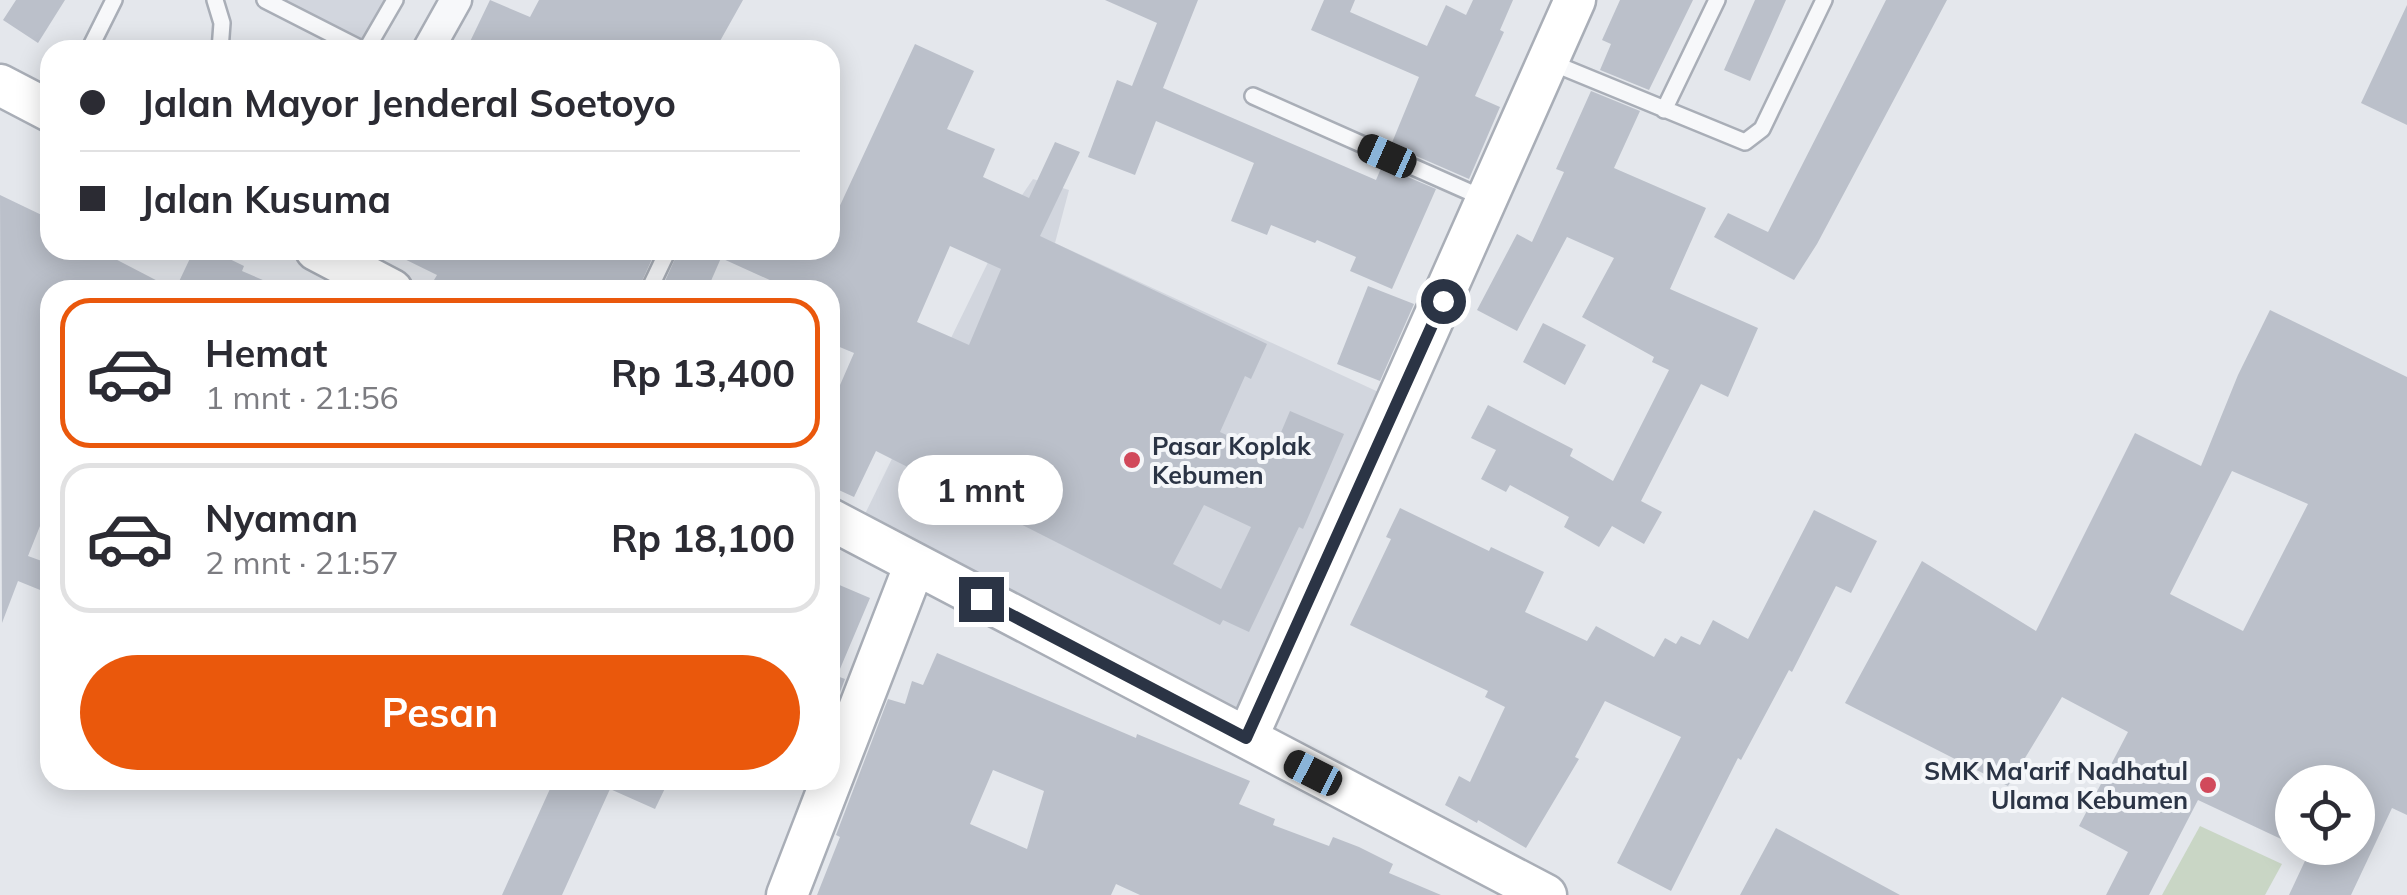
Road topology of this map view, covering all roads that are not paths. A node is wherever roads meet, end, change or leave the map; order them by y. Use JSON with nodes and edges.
{"nodes":[{"id":1,"x":114,"y":0,"type":"edge"},
{"id":2,"x":215,"y":0,"type":"edge"},
{"id":3,"x":265,"y":0,"type":"edge"},
{"id":4,"x":395,"y":0,"type":"edge"},
{"id":5,"x":456,"y":0,"type":"edge"},
{"id":6,"x":1576,"y":0,"type":"edge"},
{"id":7,"x":1717,"y":0,"type":"edge"},
{"id":8,"x":1824,"y":0,"type":"edge"},
{"id":9,"x":94,"y":40,"type":"edge"},
{"id":10,"x":221,"y":40,"type":"edge"},
{"id":11,"x":344,"y":40,"type":"edge"},
{"id":12,"x":370,"y":40,"type":"edge"},
{"id":13,"x":434,"y":40,"type":"edge"},
{"id":14,"x":1548,"y":61,"type":"junction"},
{"id":15,"x":0,"y":86,"type":"edge"},
{"id":16,"x":1253,"y":96,"type":"dead end"},
{"id":17,"x":40,"y":105,"type":"edge"},
{"id":18,"x":1664,"y":110,"type":"junction"},
{"id":19,"x":1488,"y":200,"type":"junction"},
{"id":20,"x":335,"y":260,"type":"edge"},
{"id":21,"x":373,"y":280,"type":"edge"},
{"id":22,"x":840,"y":525,"type":"edge"},
{"id":23,"x":915,"y":564,"type":"junction"},
{"id":24,"x":1246,"y":738,"type":"junction"},
{"id":25,"x":840,"y":758,"type":"edge"},
{"id":26,"x":828,"y":790,"type":"edge"},
{"id":27,"x":787,"y":895,"type":"edge"},
{"id":28,"x":1546,"y":895,"type":"edge"}],
"edges":[{"from":1,"to":9,"type":"lane"},
{"from":2,"to":10,"type":"lane"},
{"from":3,"to":11,"type":"lane"},
{"from":4,"to":12,"type":"lane"},
{"from":5,"to":13,"type":"street"},
{"from":6,"to":14,"type":"main road"},
{"from":7,"to":18,"type":"lane"},
{"from":8,"to":18,"type":"lane"},
{"from":14,"to":18,"type":"lane"},
{"from":14,"to":19,"type":"main road"},
{"from":15,"to":17,"type":"main road"},
{"from":16,"to":19,"type":"lane"},
{"from":19,"to":24,"type":"main road"},
{"from":20,"to":21,"type":"main road"},
{"from":22,"to":23,"type":"main road"},
{"from":23,"to":24,"type":"main road"},
{"from":23,"to":25,"type":"main road"},
{"from":24,"to":28,"type":"main road"},
{"from":26,"to":27,"type":"main road"}]}
